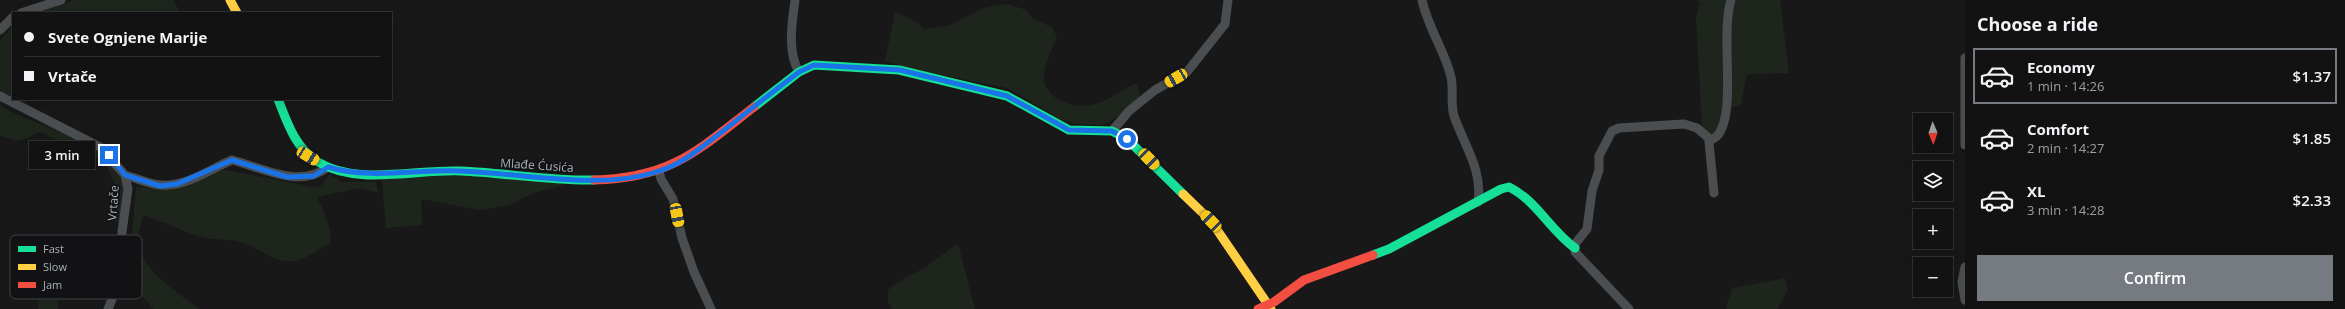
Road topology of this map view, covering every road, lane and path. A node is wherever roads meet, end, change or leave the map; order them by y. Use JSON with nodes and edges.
{"nodes":[{"id":1,"x":61,"y":0,"type":"edge"},
{"id":2,"x":230,"y":0,"type":"edge"},
{"id":3,"x":795,"y":0,"type":"edge"},
{"id":4,"x":1228,"y":0,"type":"edge"},
{"id":5,"x":1422,"y":0,"type":"edge"},
{"id":6,"x":1731,"y":0,"type":"edge"},
{"id":7,"x":24,"y":12,"type":"edge"},
{"id":8,"x":236,"y":12,"type":"edge"},
{"id":9,"x":12,"y":18,"type":"edge"},
{"id":10,"x":1,"y":27,"type":"edge"},
{"id":11,"x":1965,"y":58,"type":"edge"},
{"id":12,"x":799,"y":72,"type":"junction"},
{"id":13,"x":0,"y":96,"type":"edge"},
{"id":14,"x":278,"y":100,"type":"edge"},
{"id":15,"x":1112,"y":131,"type":"junction"},
{"id":16,"x":1711,"y":140,"type":"junction"},
{"id":17,"x":1965,"y":145,"type":"edge"},
{"id":18,"x":328,"y":167,"type":"junction"},
{"id":19,"x":659,"y":172,"type":"junction"},
{"id":20,"x":125,"y":175,"type":"junction"},
{"id":21,"x":1714,"y":193,"type":"dead end"},
{"id":22,"x":1478,"y":202,"type":"junction"},
{"id":23,"x":122,"y":235,"type":"edge"},
{"id":24,"x":1575,"y":248,"type":"junction"},
{"id":25,"x":1965,"y":267,"type":"edge"},
{"id":26,"x":112,"y":299,"type":"edge"},
{"id":27,"x":1965,"y":300,"type":"edge"},
{"id":28,"x":1269,"y":306,"type":"edge"},
{"id":29,"x":108,"y":309,"type":"edge"},
{"id":30,"x":711,"y":309,"type":"edge"},
{"id":31,"x":1258,"y":309,"type":"edge"},
{"id":32,"x":1629,"y":309,"type":"edge"}],
"edges":[{"from":1,"to":7,"type":"street"},
{"from":2,"to":8,"type":"street"},
{"from":3,"to":12,"type":"street"},
{"from":4,"to":15,"type":"street"},
{"from":5,"to":22,"type":"street"},
{"from":6,"to":16,"type":"street"},
{"from":9,"to":10,"type":"street"},
{"from":11,"to":17,"type":"street"},
{"from":12,"to":15,"type":"street","name":"Mlađe Ćusića"},
{"from":12,"to":19,"type":"street","name":"Mlađe Ćusića"},
{"from":13,"to":20,"type":"street","name":"Vrtače"},
{"from":14,"to":18,"type":"street","name":"Mlađe Ćusića"},
{"from":15,"to":28,"type":"street"},
{"from":16,"to":21,"type":"street"},
{"from":16,"to":24,"type":"street"},
{"from":18,"to":19,"type":"street","name":"Mlađe Ćusića"},
{"from":18,"to":20,"type":"street"},
{"from":19,"to":30,"type":"street"},
{"from":20,"to":23,"type":"street","name":"Vrtače"},
{"from":22,"to":24,"type":"street"},
{"from":22,"to":28,"type":"street"},
{"from":24,"to":32,"type":"street"},
{"from":25,"to":27,"type":"street"},
{"from":26,"to":29,"type":"street","name":"Vrtače"},
{"from":28,"to":31,"type":"street"}]}
